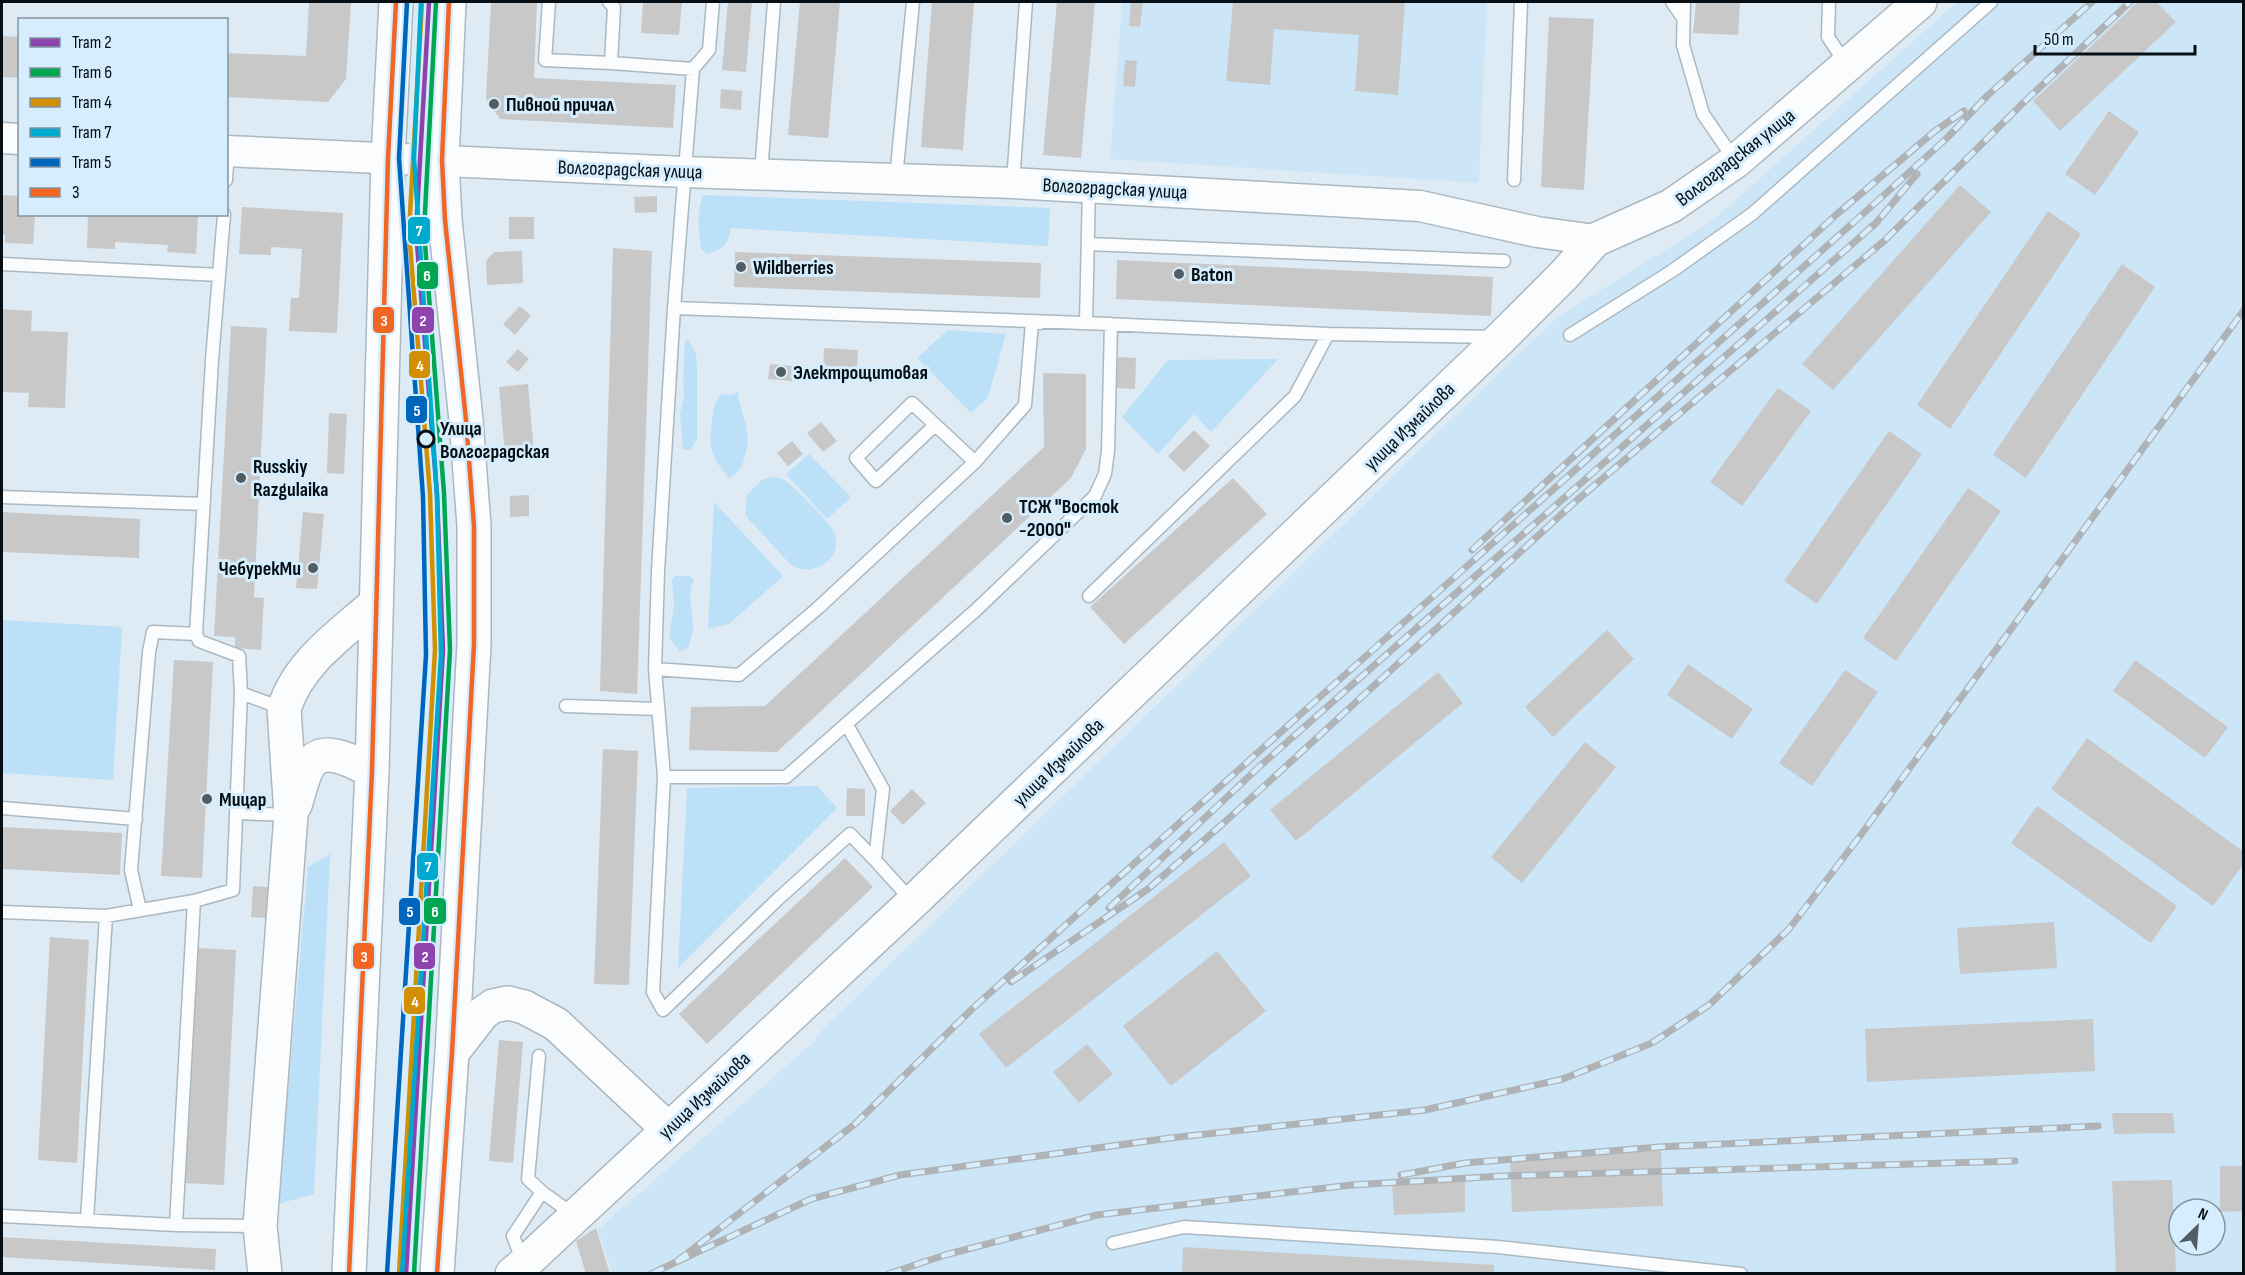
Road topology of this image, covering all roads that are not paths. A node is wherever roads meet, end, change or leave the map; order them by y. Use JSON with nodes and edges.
{"nodes":[{"id":1,"x":396,"y":2,"type":"edge"},
{"id":2,"x":450,"y":2,"type":"edge"},
{"id":3,"x":549,"y":2,"type":"edge"},
{"id":4,"x":609,"y":2,"type":"edge"},
{"id":5,"x":713,"y":2,"type":"edge"},
{"id":6,"x":774,"y":2,"type":"edge"},
{"id":7,"x":913,"y":2,"type":"edge"},
{"id":8,"x":1026,"y":2,"type":"edge"},
{"id":9,"x":1521,"y":2,"type":"edge"},
{"id":10,"x":1672,"y":2,"type":"edge"},
{"id":11,"x":1684,"y":2,"type":"edge"},
{"id":12,"x":1829,"y":2,"type":"edge"},
{"id":13,"x":1920,"y":2,"type":"edge"},
{"id":14,"x":1991,"y":2,"type":"edge"},
{"id":15,"x":1683,"y":18,"type":"junction"},
{"id":16,"x":610,"y":63,"type":"junction"},
{"id":17,"x":1848,"y":66,"type":"junction"},
{"id":18,"x":693,"y":69,"type":"junction"},
{"id":19,"x":2,"y":138,"type":"edge"},
{"id":20,"x":18,"y":139,"type":"edge"},
{"id":21,"x":388,"y":158,"type":"junction"},
{"id":22,"x":442,"y":160,"type":"junction"},
{"id":23,"x":228,"y":161,"type":"edge"},
{"id":24,"x":1736,"y":161,"type":"junction"},
{"id":25,"x":684,"y":172,"type":"junction"},
{"id":26,"x":761,"y":173,"type":"junction"},
{"id":27,"x":896,"y":178,"type":"junction"},
{"id":28,"x":1514,"y":180,"type":"dead end"},
{"id":29,"x":1013,"y":183,"type":"junction"},
{"id":30,"x":1089,"y":187,"type":"junction"},
{"id":31,"x":224,"y":216,"type":"edge"},
{"id":32,"x":1595,"y":240,"type":"junction"},
{"id":33,"x":1088,"y":244,"type":"junction"},
{"id":34,"x":1504,"y":261,"type":"dead end"},
{"id":35,"x":2,"y":264,"type":"edge"},
{"id":36,"x":219,"y":275,"type":"junction"},
{"id":37,"x":674,"y":308,"type":"junction"},
{"id":38,"x":1032,"y":323,"type":"junction"},
{"id":39,"x":1086,"y":323,"type":"junction"},
{"id":40,"x":1111,"y":324,"type":"junction"},
{"id":41,"x":1328,"y":334,"type":"junction"},
{"id":42,"x":1569,"y":335,"type":"dead end"},
{"id":43,"x":1501,"y":338,"type":"junction"},
{"id":44,"x":934,"y":426,"type":"junction"},
{"id":45,"x":975,"y":462,"type":"junction"},
{"id":46,"x":2,"y":497,"type":"edge"},
{"id":47,"x":204,"y":504,"type":"junction"},
{"id":48,"x":1089,"y":596,"type":"dead end"},
{"id":49,"x":375,"y":604,"type":"junction"},
{"id":50,"x":196,"y":634,"type":"junction"},
{"id":51,"x":655,"y":669,"type":"junction"},
{"id":52,"x":240,"y":693,"type":"junction"},
{"id":53,"x":566,"y":706,"type":"dead end"},
{"id":54,"x":284,"y":709,"type":"junction"},
{"id":55,"x":658,"y":709,"type":"junction"},
{"id":56,"x":847,"y":725,"type":"junction"},
{"id":57,"x":372,"y":771,"type":"junction"},
{"id":58,"x":664,"y":777,"type":"junction"},
{"id":59,"x":2,"y":808,"type":"edge"},
{"id":60,"x":237,"y":813,"type":"junction"},
{"id":61,"x":291,"y":815,"type":"junction"},
{"id":62,"x":136,"y":819,"type":"junction"},
{"id":63,"x":875,"y":860,"type":"junction"},
{"id":64,"x":194,"y":901,"type":"junction"},
{"id":65,"x":913,"y":902,"type":"junction"},
{"id":66,"x":140,"y":910,"type":"junction"},
{"id":67,"x":2,"y":912,"type":"edge"},
{"id":68,"x":106,"y":916,"type":"junction"},
{"id":69,"x":452,"y":1053,"type":"junction"},
{"id":70,"x":539,"y":1056,"type":"dead end"},
{"id":71,"x":668,"y":1129,"type":"junction"},
{"id":72,"x":542,"y":1192,"type":"junction"},
{"id":73,"x":2,"y":1216,"type":"edge"},
{"id":74,"x":575,"y":1216,"type":"junction"},
{"id":75,"x":87,"y":1220,"type":"junction"},
{"id":76,"x":176,"y":1225,"type":"junction"},
{"id":77,"x":260,"y":1226,"type":"junction"},
{"id":78,"x":1113,"y":1243,"type":"dead end"},
{"id":79,"x":518,"y":1269,"type":"edge"},
{"id":80,"x":265,"y":1274,"type":"edge"},
{"id":81,"x":349,"y":1274,"type":"edge"},
{"id":82,"x":437,"y":1274,"type":"edge"},
{"id":83,"x":1742,"y":1274,"type":"edge"}],
"edges":[{"from":1,"to":21,"type":"main road"},
{"from":2,"to":22,"type":"main road"},
{"from":3,"to":16,"type":"lane"},
{"from":4,"to":16,"type":"lane"},
{"from":5,"to":18,"type":"lane"},
{"from":6,"to":26,"type":"lane"},
{"from":7,"to":27,"type":"lane"},
{"from":8,"to":29,"type":"lane"},
{"from":9,"to":28,"type":"lane"},
{"from":10,"to":15,"type":"lane"},
{"from":11,"to":15,"type":"lane"},
{"from":12,"to":17,"type":"lane"},
{"from":13,"to":17,"type":"main road","name":"Волгоградская улица"},
{"from":14,"to":42,"type":"lane"},
{"from":15,"to":24,"type":"lane"},
{"from":16,"to":18,"type":"lane"},
{"from":17,"to":24,"type":"main road","name":"Волгоградская улица"},
{"from":18,"to":25,"type":"lane"},
{"from":19,"to":20,"type":"street"},
{"from":21,"to":22,"type":"street","name":"Волгоградская улица"},
{"from":21,"to":23,"type":"street","name":"Волгоградская улица"},
{"from":21,"to":49,"type":"main road"},
{"from":22,"to":25,"type":"street","name":"Волгоградская улица"},
{"from":22,"to":69,"type":"main road"},
{"from":24,"to":32,"type":"main road","name":"Волгоградская улица"},
{"from":25,"to":26,"type":"street","name":"Волгоградская улица"},
{"from":25,"to":37,"type":"lane"},
{"from":26,"to":27,"type":"street","name":"Волгоградская улица"},
{"from":27,"to":29,"type":"street","name":"Волгоградская улица"},
{"from":29,"to":30,"type":"street","name":"Волгоградская улица"},
{"from":30,"to":32,"type":"street","name":"Волгоградская улица"},
{"from":30,"to":33,"type":"lane"},
{"from":31,"to":36,"type":"lane"},
{"from":32,"to":43,"type":"main road","name":"улица Измайлова"},
{"from":33,"to":34,"type":"lane"},
{"from":33,"to":39,"type":"lane"},
{"from":35,"to":36,"type":"lane"},
{"from":36,"to":47,"type":"lane"},
{"from":37,"to":38,"type":"lane"},
{"from":37,"to":51,"type":"lane"},
{"from":38,"to":39,"type":"lane"},
{"from":38,"to":45,"type":"lane"},
{"from":39,"to":40,"type":"lane"},
{"from":40,"to":41,"type":"lane"},
{"from":40,"to":56,"type":"lane"},
{"from":41,"to":43,"type":"lane"},
{"from":41,"to":48,"type":"lane"},
{"from":43,"to":65,"type":"main road","name":"улица Измайлова"},
{"from":44,"to":44,"type":"lane"},
{"from":44,"to":45,"type":"lane"},
{"from":45,"to":51,"type":"lane"},
{"from":46,"to":47,"type":"lane"},
{"from":47,"to":50,"type":"lane"},
{"from":49,"to":54,"type":"main road"},
{"from":49,"to":57,"type":"main road"},
{"from":50,"to":52,"type":"lane"},
{"from":50,"to":62,"type":"lane"},
{"from":51,"to":55,"type":"lane"},
{"from":52,"to":54,"type":"lane"},
{"from":52,"to":60,"type":"lane"},
{"from":53,"to":55,"type":"lane"},
{"from":54,"to":61,"type":"main road"},
{"from":55,"to":58,"type":"lane"},
{"from":56,"to":58,"type":"lane"},
{"from":56,"to":63,"type":"lane"},
{"from":57,"to":61,"type":"main road"},
{"from":57,"to":81,"type":"main road"},
{"from":58,"to":63,"type":"lane"},
{"from":59,"to":62,"type":"lane"},
{"from":60,"to":61,"type":"lane"},
{"from":60,"to":64,"type":"lane"},
{"from":61,"to":77,"type":"main road"},
{"from":62,"to":66,"type":"lane"},
{"from":63,"to":65,"type":"lane"},
{"from":64,"to":66,"type":"lane"},
{"from":64,"to":76,"type":"lane"},
{"from":65,"to":71,"type":"main road","name":"улица Измайлова"},
{"from":66,"to":68,"type":"lane"},
{"from":67,"to":68,"type":"lane"},
{"from":68,"to":75,"type":"lane"},
{"from":69,"to":71,"type":"main road"},
{"from":69,"to":82,"type":"main road"},
{"from":70,"to":72,"type":"lane"},
{"from":71,"to":74,"type":"main road","name":"улица Измайлова"},
{"from":72,"to":74,"type":"lane"},
{"from":72,"to":79,"type":"lane"},
{"from":73,"to":75,"type":"lane"},
{"from":74,"to":79,"type":"main road","name":"улица Измайлова"},
{"from":75,"to":76,"type":"lane"},
{"from":76,"to":77,"type":"lane"},
{"from":77,"to":80,"type":"main road"},
{"from":78,"to":83,"type":"lane"}]}
